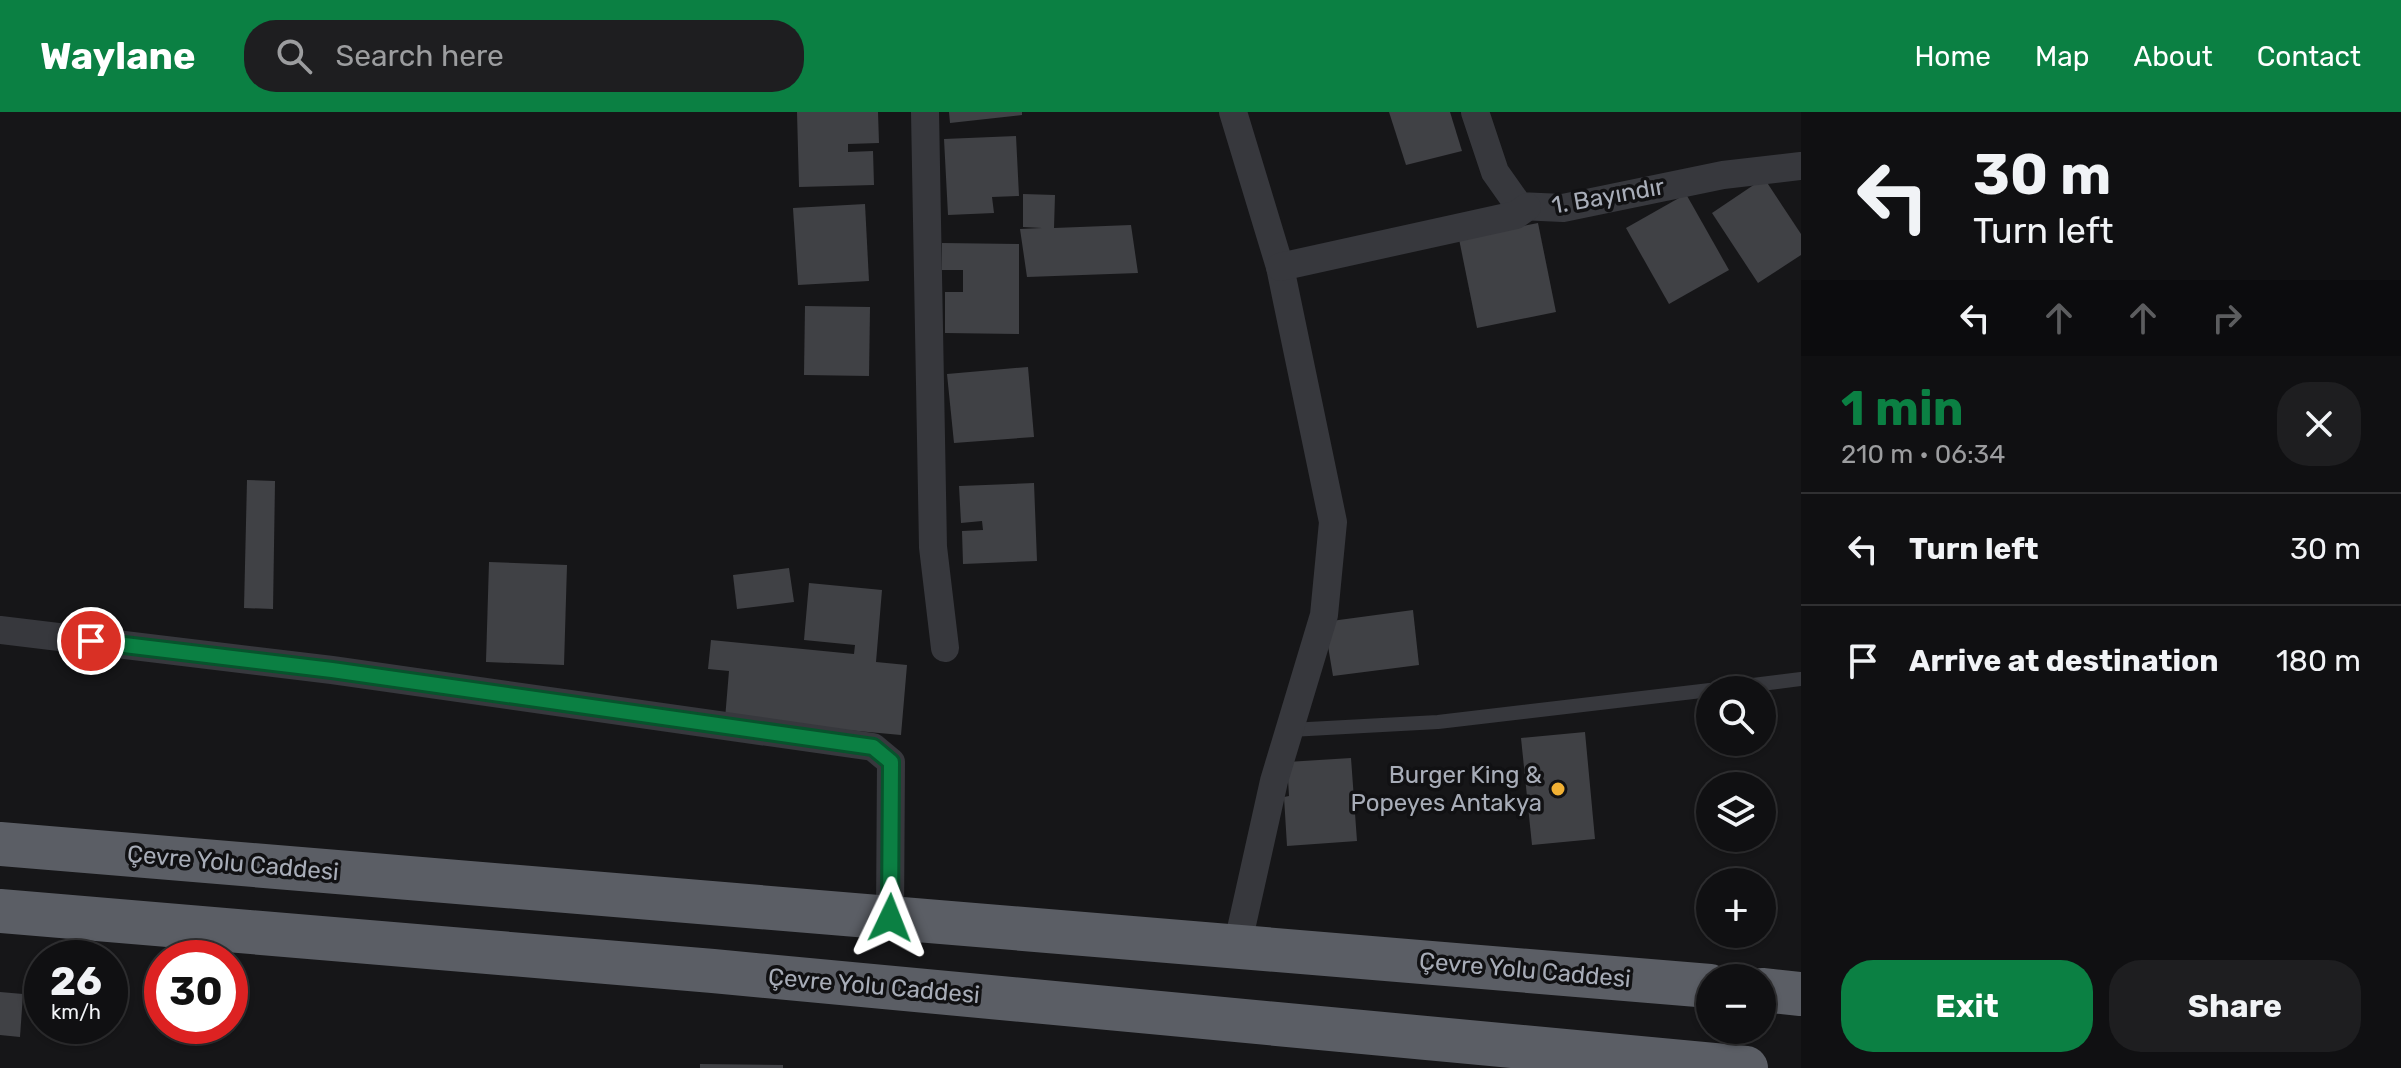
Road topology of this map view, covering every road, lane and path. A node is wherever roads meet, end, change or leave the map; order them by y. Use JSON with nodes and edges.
{"nodes":[{"id":1,"x":925,"y":112,"type":"edge"},
{"id":2,"x":1233,"y":112,"type":"edge"},
{"id":3,"x":1475,"y":112,"type":"edge"},
{"id":4,"x":1801,"y":166,"type":"edge"},
{"id":5,"x":1527,"y":207,"type":"junction"},
{"id":6,"x":1280,"y":267,"type":"junction"},
{"id":7,"x":0,"y":630,"type":"edge"},
{"id":8,"x":945,"y":648,"type":"dead end"},
{"id":9,"x":1801,"y":679,"type":"edge"},
{"id":10,"x":1776,"y":682,"type":"edge"},
{"id":11,"x":1696,"y":692,"type":"edge"},
{"id":12,"x":1290,"y":730,"type":"junction"},
{"id":13,"x":0,"y":844,"type":"edge"},
{"id":14,"x":0,"y":911,"type":"edge"},
{"id":15,"x":890,"y":918,"type":"junction"},
{"id":16,"x":1237,"y":947,"type":"junction"},
{"id":17,"x":1696,"y":985,"type":"edge"},
{"id":18,"x":1776,"y":991,"type":"edge"},
{"id":19,"x":1801,"y":994,"type":"edge"},
{"id":20,"x":1746,"y":1068,"type":"edge"}],
"edges":[{"from":1,"to":8,"type":"street"},
{"from":2,"to":6,"type":"street"},
{"from":3,"to":5,"type":"street","name":"1. Bayındır"},
{"from":4,"to":5,"type":"street","name":"1. Bayındır"},
{"from":5,"to":6,"type":"street"},
{"from":6,"to":12,"type":"street"},
{"from":7,"to":15,"type":"street"},
{"from":9,"to":10,"type":"lane"},
{"from":11,"to":12,"type":"lane"},
{"from":12,"to":16,"type":"street"},
{"from":13,"to":15,"type":"highway","name":"Çevre Yolu Caddesi"},
{"from":14,"to":20,"type":"highway","name":"Çevre Yolu Caddesi"},
{"from":15,"to":16,"type":"highway","name":"Çevre Yolu Caddesi"},
{"from":16,"to":17,"type":"highway","name":"Çevre Yolu Caddesi"},
{"from":18,"to":19,"type":"highway"}]}
